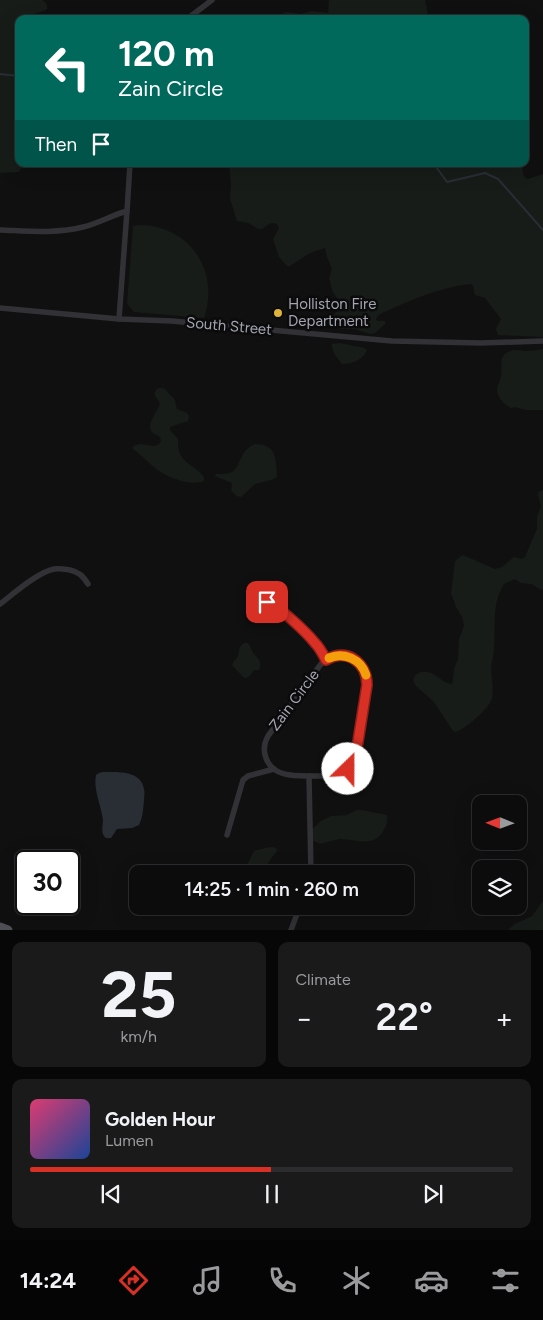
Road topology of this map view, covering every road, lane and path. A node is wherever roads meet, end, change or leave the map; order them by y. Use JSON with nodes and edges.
{"nodes":[{"id":1,"x":212,"y":0,"type":"edge"},
{"id":2,"x":192,"y":15,"type":"edge"},
{"id":3,"x":130,"y":167,"type":"edge"},
{"id":4,"x":127,"y":211,"type":"junction"},
{"id":5,"x":0,"y":230,"type":"edge"},
{"id":6,"x":0,"y":308,"type":"edge"},
{"id":7,"x":119,"y":319,"type":"junction"},
{"id":8,"x":543,"y":341,"type":"edge"},
{"id":9,"x":88,"y":584,"type":"dead end"},
{"id":10,"x":263,"y":602,"type":"dead end"},
{"id":11,"x":0,"y":604,"type":"edge"},
{"id":12,"x":326,"y":660,"type":"junction"},
{"id":13,"x":274,"y":769,"type":"junction"},
{"id":14,"x":309,"y":776,"type":"junction"},
{"id":15,"x":227,"y":835,"type":"dead end"},
{"id":16,"x":311,"y":865,"type":"edge"},
{"id":17,"x":297,"y":915,"type":"edge"},
{"id":18,"x":0,"y":927,"type":"edge"},
{"id":19,"x":8,"y":930,"type":"edge"},
{"id":20,"x":291,"y":930,"type":"edge"}],
"edges":[{"from":1,"to":2,"type":"street"},
{"from":3,"to":4,"type":"street"},
{"from":4,"to":5,"type":"street"},
{"from":4,"to":7,"type":"street"},
{"from":6,"to":7,"type":"street","name":"South Street"},
{"from":7,"to":8,"type":"street","name":"South Street"},
{"from":9,"to":11,"type":"street"},
{"from":10,"to":12,"type":"street","name":"Zain Circle"},
{"from":12,"to":13,"type":"street","name":"Zain Circle"},
{"from":12,"to":14,"type":"street","name":"Zain Circle"},
{"from":13,"to":14,"type":"street","name":"Zain Circle"},
{"from":13,"to":15,"type":"street"},
{"from":14,"to":16,"type":"street"},
{"from":17,"to":20,"type":"street"},
{"from":18,"to":19,"type":"main road"}]}
